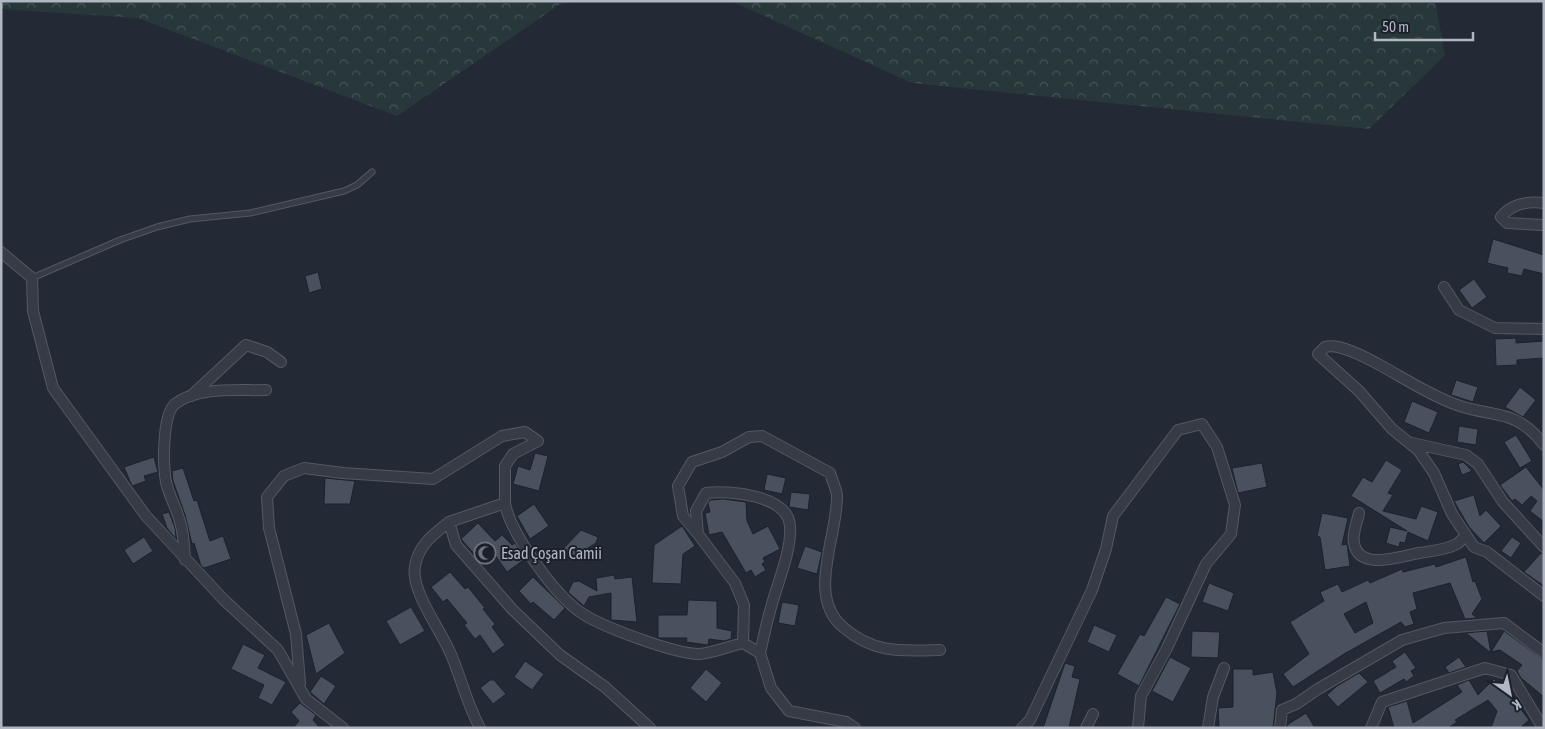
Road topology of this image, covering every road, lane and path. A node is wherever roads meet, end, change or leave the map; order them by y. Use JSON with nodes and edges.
{"nodes":[{"id":1,"x":372,"y":172,"type":"dead end"},
{"id":2,"x":1544,"y":203,"type":"edge"},
{"id":3,"x":1544,"y":225,"type":"edge"},
{"id":4,"x":1,"y":252,"type":"edge"},
{"id":5,"x":32,"y":278,"type":"junction"},
{"id":6,"x":1444,"y":288,"type":"dead end"},
{"id":7,"x":1544,"y":329,"type":"edge"},
{"id":8,"x":280,"y":362,"type":"dead end"},
{"id":9,"x":266,"y":390,"type":"dead end"},
{"id":10,"x":190,"y":397,"type":"junction"},
{"id":11,"x":1412,"y":443,"type":"junction"},
{"id":12,"x":1544,"y":445,"type":"edge"},
{"id":13,"x":504,"y":503,"type":"junction"},
{"id":14,"x":1359,"y":513,"type":"dead end"},
{"id":15,"x":449,"y":522,"type":"junction"},
{"id":16,"x":698,"y":534,"type":"junction"},
{"id":17,"x":1465,"y":536,"type":"junction"},
{"id":18,"x":1544,"y":547,"type":"edge"},
{"id":19,"x":185,"y":560,"type":"junction"},
{"id":20,"x":1544,"y":596,"type":"edge"},
{"id":21,"x":744,"y":643,"type":"junction"},
{"id":22,"x":940,"y":650,"type":"dead end"},
{"id":23,"x":760,"y":652,"type":"junction"},
{"id":24,"x":1544,"y":653,"type":"edge"},
{"id":25,"x":1224,"y":668,"type":"dead end"},
{"id":26,"x":300,"y":685,"type":"junction"},
{"id":27,"x":1093,"y":714,"type":"dead end"},
{"id":28,"x":343,"y":728,"type":"edge"},
{"id":29,"x":480,"y":728,"type":"edge"},
{"id":30,"x":650,"y":728,"type":"edge"},
{"id":31,"x":855,"y":728,"type":"edge"},
{"id":32,"x":1022,"y":728,"type":"edge"},
{"id":33,"x":1086,"y":728,"type":"edge"},
{"id":34,"x":1138,"y":728,"type":"edge"},
{"id":35,"x":1208,"y":728,"type":"edge"},
{"id":36,"x":1280,"y":728,"type":"edge"},
{"id":37,"x":1371,"y":728,"type":"edge"},
{"id":38,"x":1543,"y":728,"type":"edge"}],
"edges":[{"from":1,"to":5,"type":"lane"},
{"from":2,"to":3,"type":"street"},
{"from":4,"to":5,"type":"street"},
{"from":5,"to":19,"type":"street"},
{"from":6,"to":7,"type":"street"},
{"from":8,"to":10,"type":"street"},
{"from":9,"to":10,"type":"street"},
{"from":10,"to":19,"type":"street"},
{"from":11,"to":12,"type":"street"},
{"from":11,"to":17,"type":"street"},
{"from":11,"to":18,"type":"street"},
{"from":13,"to":15,"type":"street"},
{"from":13,"to":21,"type":"street"},
{"from":13,"to":26,"type":"street"},
{"from":14,"to":17,"type":"street"},
{"from":15,"to":29,"type":"street"},
{"from":15,"to":30,"type":"street"},
{"from":16,"to":21,"type":"street"},
{"from":16,"to":22,"type":"street"},
{"from":16,"to":23,"type":"street"},
{"from":17,"to":20,"type":"street"},
{"from":19,"to":26,"type":"street"},
{"from":21,"to":23,"type":"street"},
{"from":23,"to":31,"type":"street"},
{"from":24,"to":36,"type":"street"},
{"from":25,"to":35,"type":"street"},
{"from":26,"to":28,"type":"street"},
{"from":27,"to":33,"type":"street"},
{"from":32,"to":34,"type":"street"},
{"from":37,"to":38,"type":"street"}]}
